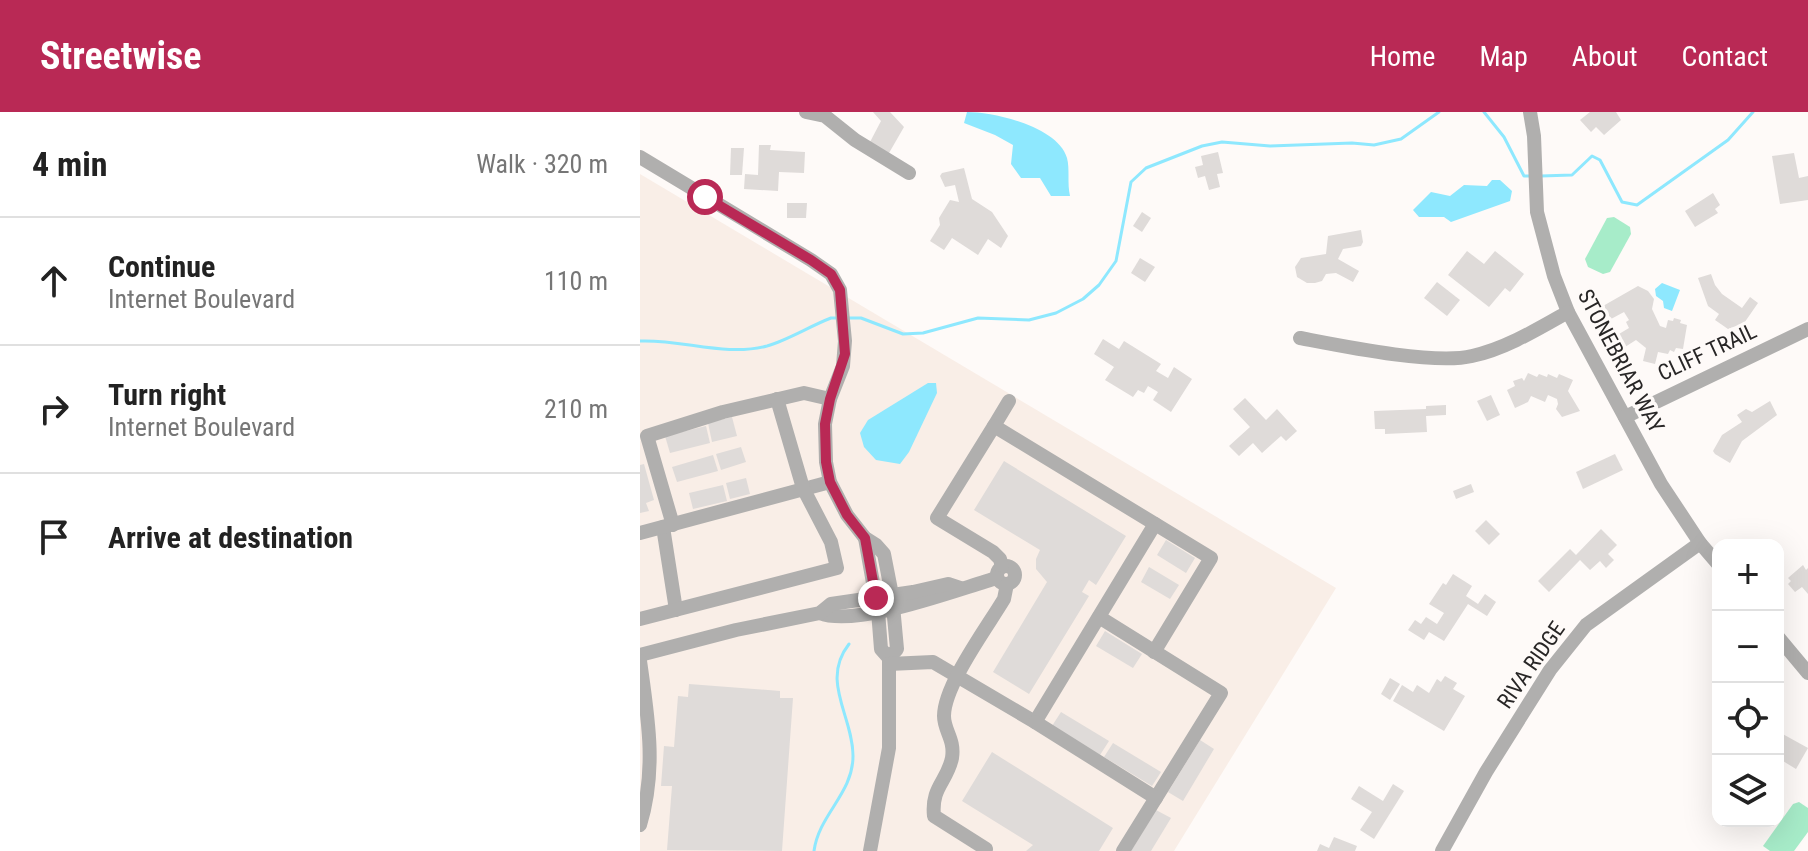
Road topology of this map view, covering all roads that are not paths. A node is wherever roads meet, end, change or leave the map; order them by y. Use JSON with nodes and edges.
{"nodes":[{"id":1,"x":806,"y":112,"type":"edge"},
{"id":2,"x":1530,"y":112,"type":"edge"},
{"id":3,"x":640,"y":157,"type":"edge"},
{"id":4,"x":909,"y":173,"type":"dead end"},
{"id":5,"x":1568,"y":312,"type":"junction"},
{"id":6,"x":1808,"y":329,"type":"edge"},
{"id":7,"x":1300,"y":338,"type":"dead end"},
{"id":8,"x":777,"y":399,"type":"junction"},
{"id":9,"x":830,"y":399,"type":"junction"},
{"id":10,"x":1009,"y":401,"type":"dead end"},
{"id":11,"x":1625,"y":417,"type":"junction"},
{"id":12,"x":994,"y":426,"type":"junction"},
{"id":13,"x":830,"y":482,"type":"junction"},
{"id":14,"x":803,"y":488,"type":"junction"},
{"id":15,"x":1155,"y":524,"type":"junction"},
{"id":16,"x":668,"y":526,"type":"junction"},
{"id":17,"x":640,"y":533,"type":"edge"},
{"id":18,"x":1700,"y":543,"type":"junction"},
{"id":19,"x":1712,"y":557,"type":"edge"},
{"id":20,"x":1002,"y":576,"type":"junction"},
{"id":21,"x":885,"y":603,"type":"junction"},
{"id":22,"x":676,"y":610,"type":"junction"},
{"id":23,"x":1099,"y":617,"type":"junction"},
{"id":24,"x":640,"y":619,"type":"edge"},
{"id":25,"x":1784,"y":644,"type":"edge"},
{"id":26,"x":1154,"y":652,"type":"junction"},
{"id":27,"x":640,"y":658,"type":"edge"},
{"id":28,"x":889,"y":661,"type":"junction"},
{"id":29,"x":1808,"y":673,"type":"edge"},
{"id":30,"x":958,"y":676,"type":"junction"},
{"id":31,"x":1035,"y":722,"type":"junction"},
{"id":32,"x":1156,"y":798,"type":"junction"},
{"id":33,"x":640,"y":825,"type":"edge"},
{"id":34,"x":989,"y":850,"type":"edge"},
{"id":35,"x":870,"y":851,"type":"edge"},
{"id":36,"x":1123,"y":851,"type":"edge"},
{"id":37,"x":1442,"y":851,"type":"edge"}],
"edges":[{"from":1,"to":4,"type":"street"},
{"from":2,"to":5,"type":"street","name":"STONEBRIAR WAY"},
{"from":3,"to":9,"type":"street"},
{"from":5,"to":7,"type":"street"},
{"from":5,"to":11,"type":"street","name":"STONEBRIAR WAY"},
{"from":6,"to":11,"type":"street","name":"CLIFF TRAIL"},
{"from":8,"to":9,"type":"street"},
{"from":8,"to":14,"type":"street"},
{"from":8,"to":16,"type":"street"},
{"from":9,"to":13,"type":"street"},
{"from":10,"to":12,"type":"street"},
{"from":11,"to":18,"type":"street","name":"STONEBRIAR WAY"},
{"from":12,"to":15,"type":"street"},
{"from":12,"to":20,"type":"street"},
{"from":13,"to":14,"type":"street"},
{"from":13,"to":21,"type":"street"},
{"from":14,"to":16,"type":"street"},
{"from":14,"to":22,"type":"street"},
{"from":15,"to":23,"type":"street"},
{"from":15,"to":26,"type":"street"},
{"from":16,"to":17,"type":"street"},
{"from":16,"to":22,"type":"street"},
{"from":18,"to":19,"type":"street","name":"STONEBRIAR WAY"},
{"from":18,"to":37,"type":"street","name":"RIVA RIDGE"},
{"from":20,"to":21,"type":"street"},
{"from":20,"to":30,"type":"street"},
{"from":21,"to":27,"type":"street"},
{"from":21,"to":28,"type":"street"},
{"from":22,"to":24,"type":"street"},
{"from":23,"to":26,"type":"street"},
{"from":23,"to":31,"type":"street"},
{"from":25,"to":29,"type":"street"},
{"from":26,"to":32,"type":"street"},
{"from":27,"to":33,"type":"street"},
{"from":28,"to":30,"type":"street"},
{"from":28,"to":35,"type":"street"},
{"from":30,"to":31,"type":"street"},
{"from":30,"to":34,"type":"street"},
{"from":31,"to":32,"type":"street"},
{"from":32,"to":36,"type":"street"}]}
